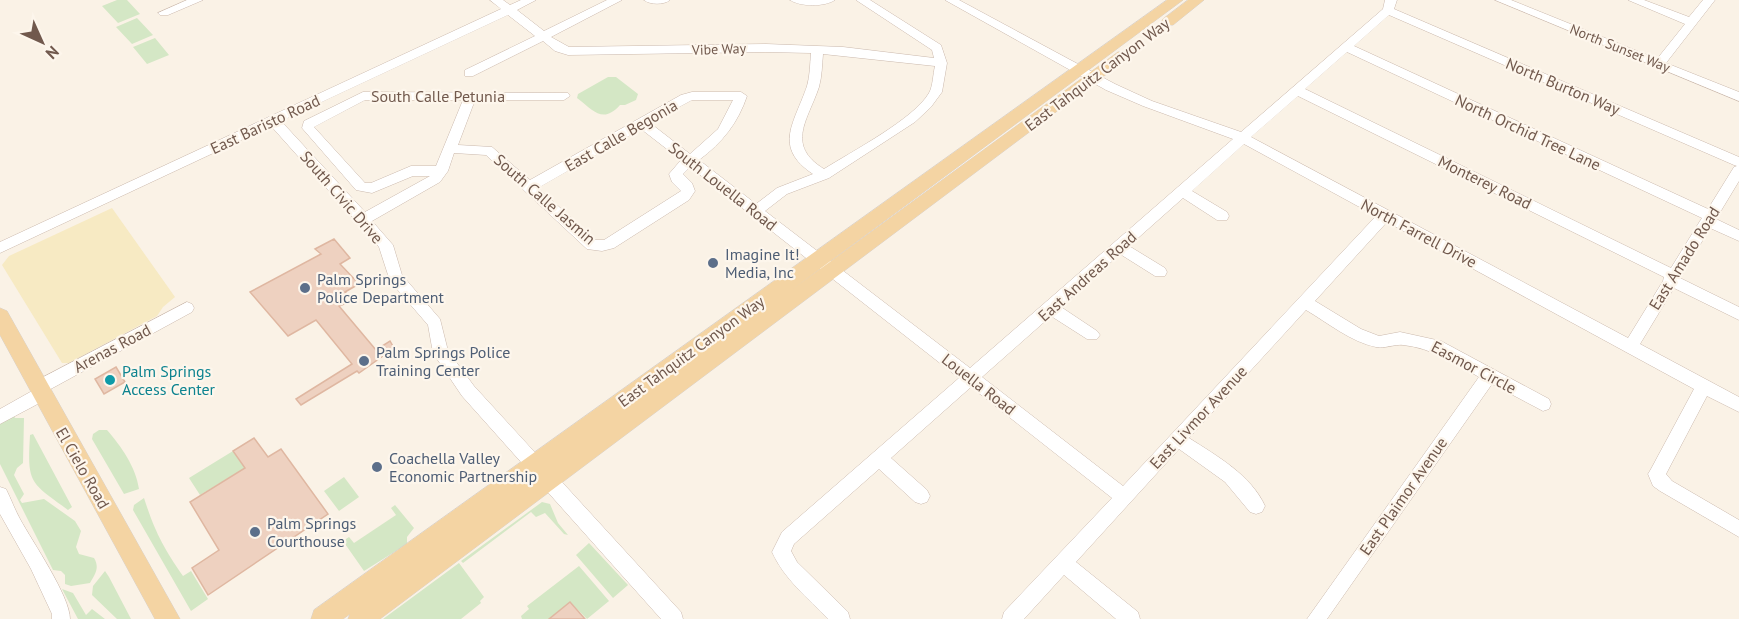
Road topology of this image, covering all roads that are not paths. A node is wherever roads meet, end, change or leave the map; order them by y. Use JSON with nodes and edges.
{"nodes":[{"id":1,"x":197,"y":0,"type":"edge"},
{"id":2,"x":496,"y":0,"type":"edge"},
{"id":3,"x":530,"y":0,"type":"edge"},
{"id":4,"x":616,"y":0,"type":"edge"},
{"id":5,"x":650,"y":0,"type":"edge"},
{"id":6,"x":664,"y":0,"type":"edge"},
{"id":7,"x":796,"y":0,"type":"edge"},
{"id":8,"x":829,"y":0,"type":"edge"},
{"id":9,"x":862,"y":0,"type":"edge"},
{"id":10,"x":951,"y":0,"type":"edge"},
{"id":11,"x":1176,"y":0,"type":"edge"},
{"id":12,"x":1197,"y":0,"type":"edge"},
{"id":13,"x":1501,"y":0,"type":"edge"},
{"id":14,"x":1634,"y":0,"type":"edge"},
{"id":15,"x":1708,"y":0,"type":"edge"},
{"id":16,"x":1389,"y":5,"type":"edge"},
{"id":17,"x":509,"y":10,"type":"junction"},
{"id":18,"x":164,"y":13,"type":"dead end"},
{"id":19,"x":1691,"y":22,"type":"junction"},
{"id":20,"x":543,"y":36,"type":"junction"},
{"id":21,"x":1346,"y":47,"type":"junction"},
{"id":22,"x":817,"y":51,"type":"junction"},
{"id":23,"x":941,"y":63,"type":"junction"},
{"id":24,"x":1659,"y":64,"type":"junction"},
{"id":25,"x":469,"y":73,"type":"dead end"},
{"id":26,"x":1086,"y":74,"type":"junction"},
{"id":27,"x":1297,"y":90,"type":"junction"},
{"id":28,"x":471,"y":95,"type":"junction"},
{"id":29,"x":564,"y":96,"type":"dead end"},
{"id":30,"x":1739,"y":97,"type":"edge"},
{"id":31,"x":273,"y":120,"type":"junction"},
{"id":32,"x":642,"y":123,"type":"junction"},
{"id":33,"x":1242,"y":138,"type":"junction"},
{"id":34,"x":450,"y":148,"type":"junction"},
{"id":35,"x":690,"y":161,"type":"junction"},
{"id":36,"x":1739,"y":162,"type":"edge"},
{"id":37,"x":1739,"y":170,"type":"edge"},
{"id":38,"x":441,"y":171,"type":"junction"},
{"id":39,"x":824,"y":176,"type":"junction"},
{"id":40,"x":530,"y":187,"type":"junction"},
{"id":41,"x":1182,"y":191,"type":"junction"},
{"id":42,"x":756,"y":211,"type":"junction"},
{"id":43,"x":1385,"y":215,"type":"junction"},
{"id":44,"x":1222,"y":216,"type":"dead end"},
{"id":45,"x":364,"y":219,"type":"junction"},
{"id":46,"x":1709,"y":219,"type":"junction"},
{"id":47,"x":1739,"y":236,"type":"edge"},
{"id":48,"x":1120,"y":247,"type":"junction"},
{"id":49,"x":0,"y":248,"type":"edge"},
{"id":50,"x":826,"y":264,"type":"junction"},
{"id":51,"x":1160,"y":272,"type":"dead end"},
{"id":52,"x":1672,"y":278,"type":"junction"},
{"id":53,"x":1305,"y":302,"type":"junction"},
{"id":54,"x":187,"y":308,"type":"dead end"},
{"id":55,"x":1051,"y":308,"type":"junction"},
{"id":56,"x":1739,"y":314,"type":"edge"},
{"id":57,"x":0,"y":316,"type":"edge"},
{"id":58,"x":1092,"y":335,"type":"dead end"},
{"id":59,"x":1630,"y":347,"type":"junction"},
{"id":60,"x":1490,"y":374,"type":"junction"},
{"id":61,"x":972,"y":378,"type":"junction"},
{"id":62,"x":1704,"y":386,"type":"junction"},
{"id":63,"x":39,"y":391,"type":"junction"},
{"id":64,"x":1543,"y":404,"type":"dead end"},
{"id":65,"x":1739,"y":405,"type":"edge"},
{"id":66,"x":0,"y":417,"type":"edge"},
{"id":67,"x":1178,"y":439,"type":"junction"},
{"id":68,"x":880,"y":459,"type":"junction"},
{"id":69,"x":541,"y":473,"type":"junction"},
{"id":70,"x":0,"y":495,"type":"edge"},
{"id":71,"x":921,"y":496,"type":"dead end"},
{"id":72,"x":1124,"y":497,"type":"junction"},
{"id":73,"x":1256,"y":506,"type":"dead end"},
{"id":74,"x":1739,"y":529,"type":"edge"},
{"id":75,"x":1063,"y":563,"type":"junction"},
{"id":76,"x":61,"y":619,"type":"edge"},
{"id":77,"x":168,"y":619,"type":"edge"},
{"id":78,"x":323,"y":619,"type":"edge"},
{"id":79,"x":360,"y":619,"type":"edge"},
{"id":80,"x":674,"y":619,"type":"edge"},
{"id":81,"x":841,"y":619,"type":"edge"},
{"id":82,"x":1011,"y":619,"type":"edge"},
{"id":83,"x":1131,"y":619,"type":"edge"},
{"id":84,"x":1316,"y":619,"type":"edge"}],
"edges":[{"from":1,"to":18,"type":"street"},
{"from":2,"to":17,"type":"street","name":"Vibe Way"},
{"from":3,"to":17,"type":"street","name":"East Baristo Road"},
{"from":4,"to":20,"type":"street"},
{"from":5,"to":6,"type":"street"},
{"from":7,"to":8,"type":"street"},
{"from":9,"to":23,"type":"street"},
{"from":10,"to":26,"type":"street","name":"North Farrell Drive"},
{"from":11,"to":26,"type":"main road","name":"East Tahquitz Canyon Way"},
{"from":12,"to":26,"type":"main road","name":"East Tahquitz Canyon Way"},
{"from":13,"to":24,"type":"street","name":"North Sunset Way"},
{"from":14,"to":19,"type":"street"},
{"from":15,"to":19,"type":"street"},
{"from":16,"to":21,"type":"street","name":"East Andreas Road"},
{"from":16,"to":36,"type":"street","name":"North Burton Way"},
{"from":17,"to":20,"type":"street","name":"Vibe Way"},
{"from":17,"to":31,"type":"street","name":"East Baristo Road"},
{"from":19,"to":24,"type":"street"},
{"from":20,"to":22,"type":"street","name":"Vibe Way"},
{"from":20,"to":25,"type":"street"},
{"from":21,"to":27,"type":"street","name":"East Andreas Road"},
{"from":21,"to":46,"type":"street","name":"North Orchid Tree Lane"},
{"from":22,"to":23,"type":"street","name":"Vibe Way"},
{"from":22,"to":39,"type":"street"},
{"from":23,"to":39,"type":"street"},
{"from":24,"to":30,"type":"street","name":"North Sunset Way"},
{"from":26,"to":33,"type":"street","name":"North Farrell Drive"},
{"from":26,"to":50,"type":"main road","name":"East Tahquitz Canyon Way"},
{"from":27,"to":33,"type":"street","name":"East Andreas Road"},
{"from":27,"to":52,"type":"street","name":"Monterey Road"},
{"from":28,"to":29,"type":"street","name":"South Calle Petunia"},
{"from":28,"to":34,"type":"street"},
{"from":28,"to":38,"type":"street","name":"South Calle Petunia"},
{"from":31,"to":45,"type":"street","name":"South Civic Drive"},
{"from":31,"to":49,"type":"street","name":"East Baristo Road"},
{"from":32,"to":35,"type":"street","name":"South Louella Road"},
{"from":32,"to":35,"type":"street","name":"East Calle Begonia"},
{"from":32,"to":40,"type":"street","name":"East Calle Begonia"},
{"from":33,"to":41,"type":"street","name":"East Andreas Road"},
{"from":33,"to":43,"type":"street","name":"North Farrell Drive"},
{"from":34,"to":38,"type":"street"},
{"from":34,"to":40,"type":"street","name":"South Calle Jasmin"},
{"from":35,"to":40,"type":"street","name":"South Calle Jasmin"},
{"from":35,"to":42,"type":"street","name":"South Louella Road"},
{"from":37,"to":46,"type":"street","name":"East Amado Road"},
{"from":38,"to":45,"type":"street"},
{"from":39,"to":42,"type":"street"},
{"from":41,"to":44,"type":"street"},
{"from":41,"to":48,"type":"street","name":"East Andreas Road"},
{"from":42,"to":50,"type":"street","name":"South Louella Road"},
{"from":43,"to":53,"type":"street","name":"East Livmor Avenue"},
{"from":43,"to":59,"type":"street","name":"North Farrell Drive"},
{"from":45,"to":69,"type":"street","name":"South Civic Drive"},
{"from":46,"to":47,"type":"street","name":"North Orchid Tree Lane"},
{"from":46,"to":52,"type":"street","name":"East Amado Road"},
{"from":48,"to":51,"type":"street"},
{"from":48,"to":55,"type":"street","name":"East Andreas Road"},
{"from":50,"to":61,"type":"street","name":"Louella Road"},
{"from":50,"to":69,"type":"main road","name":"East Tahquitz Canyon Way"},
{"from":52,"to":56,"type":"street","name":"Monterey Road"},
{"from":52,"to":59,"type":"street","name":"East Amado Road"},
{"from":53,"to":60,"type":"street","name":"Easmor Circle"},
{"from":53,"to":67,"type":"street","name":"East Livmor Avenue"},
{"from":54,"to":63,"type":"street","name":"Arenas Road"},
{"from":55,"to":58,"type":"street"},
{"from":55,"to":61,"type":"street","name":"East Andreas Road"},
{"from":57,"to":63,"type":"main road","name":"El Cielo Road"},
{"from":59,"to":62,"type":"street","name":"North Farrell Drive"},
{"from":60,"to":64,"type":"street","name":"Easmor Circle"},
{"from":60,"to":84,"type":"street","name":"East Plaimor Avenue"},
{"from":61,"to":68,"type":"street","name":"East Andreas Road"},
{"from":61,"to":72,"type":"street","name":"Louella Road"},
{"from":62,"to":65,"type":"street","name":"North Farrell Drive"},
{"from":62,"to":74,"type":"street"},
{"from":63,"to":66,"type":"street","name":"Arenas Road"},
{"from":63,"to":77,"type":"main road","name":"El Cielo Road"},
{"from":67,"to":72,"type":"street","name":"East Livmor Avenue"},
{"from":67,"to":73,"type":"street"},
{"from":68,"to":71,"type":"street"},
{"from":68,"to":81,"type":"street","name":"East Andreas Road"},
{"from":69,"to":78,"type":"main road","name":"East Tahquitz Canyon Way"},
{"from":69,"to":79,"type":"main road","name":"East Tahquitz Canyon Way"},
{"from":69,"to":80,"type":"street","name":"South Civic Drive"},
{"from":70,"to":76,"type":"street"},
{"from":72,"to":75,"type":"street","name":"East Livmor Avenue"},
{"from":75,"to":82,"type":"street","name":"East Livmor Avenue"},
{"from":75,"to":83,"type":"street"}]}
